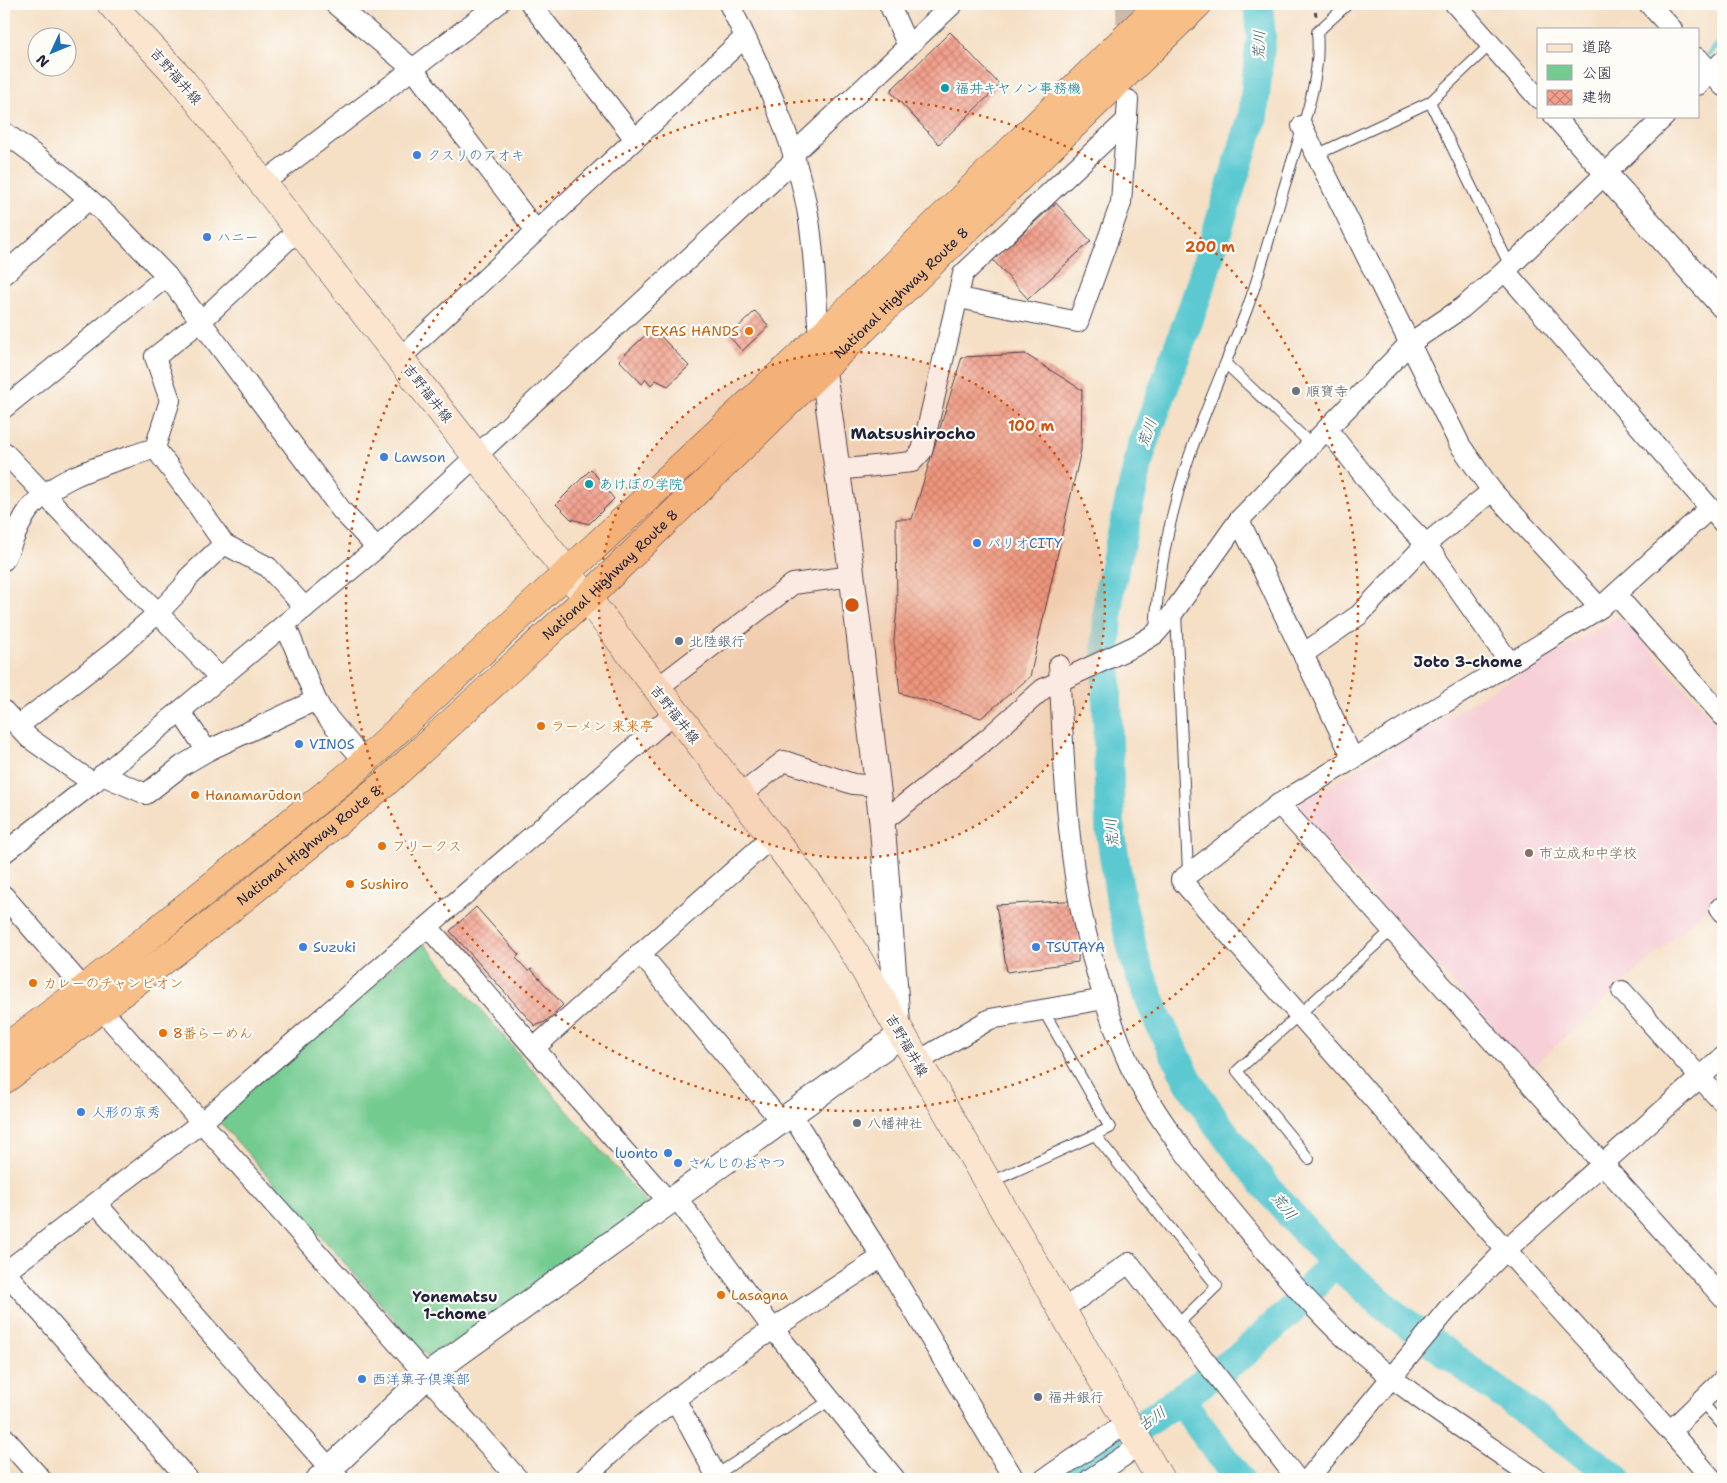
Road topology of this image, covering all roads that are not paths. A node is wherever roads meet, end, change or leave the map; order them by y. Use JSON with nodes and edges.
{"nodes":[{"id":1,"x":111,"y":4,"type":"edge"},
{"id":2,"x":334,"y":4,"type":"edge"},
{"id":3,"x":498,"y":4,"type":"edge"},
{"id":4,"x":531,"y":4,"type":"edge"},
{"id":5,"x":729,"y":4,"type":"edge"},
{"id":6,"x":889,"y":4,"type":"edge"},
{"id":7,"x":953,"y":4,"type":"edge"},
{"id":8,"x":1160,"y":4,"type":"edge"},
{"id":9,"x":1198,"y":4,"type":"edge"},
{"id":10,"x":1348,"y":4,"type":"edge"},
{"id":11,"x":1455,"y":4,"type":"edge"},
{"id":12,"x":1649,"y":4,"type":"edge"},
{"id":13,"x":1671,"y":28,"type":"edge"},
{"id":14,"x":745,"y":37,"type":"junction"},
{"id":15,"x":1490,"y":44,"type":"junction"},
{"id":16,"x":908,"y":46,"type":"junction"},
{"id":17,"x":413,"y":69,"type":"junction"},
{"id":18,"x":1537,"y":97,"type":"edge"},
{"id":19,"x":1128,"y":100,"type":"dead end"},
{"id":20,"x":1430,"y":102,"type":"junction"},
{"id":21,"x":1556,"y":118,"type":"edge"},
{"id":22,"x":1663,"y":118,"type":"edge"},
{"id":23,"x":1127,"y":120,"type":"junction"},
{"id":24,"x":1302,"y":126,"type":"junction"},
{"id":25,"x":4,"y":133,"type":"edge"},
{"id":26,"x":635,"y":139,"type":"junction"},
{"id":27,"x":1316,"y":155,"type":"junction"},
{"id":28,"x":794,"y":157,"type":"junction"},
{"id":29,"x":1605,"y":174,"type":"junction"},
{"id":30,"x":263,"y":183,"type":"junction"},
{"id":31,"x":89,"y":199,"type":"junction"},
{"id":32,"x":299,"y":229,"type":"junction"},
{"id":33,"x":536,"y":231,"type":"junction"},
{"id":34,"x":1507,"y":268,"type":"junction"},
{"id":35,"x":4,"y":274,"type":"edge"},
{"id":36,"x":167,"y":276,"type":"junction"},
{"id":37,"x":959,"y":298,"type":"junction"},
{"id":38,"x":1723,"y":306,"type":"edge"},
{"id":39,"x":201,"y":321,"type":"junction"},
{"id":40,"x":819,"y":338,"type":"junction"},
{"id":41,"x":1410,"y":344,"type":"junction"},
{"id":42,"x":400,"y":358,"type":"junction"},
{"id":43,"x":1226,"y":364,"type":"junction"},
{"id":44,"x":823,"y":371,"type":"junction"},
{"id":45,"x":4,"y":408,"type":"edge"},
{"id":46,"x":1327,"y":429,"type":"junction"},
{"id":47,"x":1312,"y":445,"type":"junction"},
{"id":48,"x":155,"y":448,"type":"junction"},
{"id":49,"x":4,"y":452,"type":"edge"},
{"id":50,"x":477,"y":456,"type":"junction"},
{"id":51,"x":837,"y":470,"type":"junction"},
{"id":52,"x":1492,"y":491,"type":"junction"},
{"id":53,"x":45,"y":495,"type":"junction"},
{"id":54,"x":1710,"y":508,"type":"junction"},
{"id":55,"x":1239,"y":520,"type":"junction"},
{"id":56,"x":1723,"y":523,"type":"edge"},
{"id":57,"x":224,"y":544,"type":"junction"},
{"id":58,"x":1426,"y":544,"type":"junction"},
{"id":59,"x":377,"y":548,"type":"junction"},
{"id":60,"x":4,"y":560,"type":"edge"},
{"id":61,"x":567,"y":572,"type":"junction"},
{"id":62,"x":852,"y":576,"type":"junction"},
{"id":63,"x":1616,"y":596,"type":"junction"},
{"id":64,"x":587,"y":598,"type":"junction"},
{"id":65,"x":304,"y":608,"type":"junction"},
{"id":66,"x":1600,"y":608,"type":"junction"},
{"id":67,"x":1175,"y":610,"type":"junction"},
{"id":68,"x":158,"y":613,"type":"junction"},
{"id":69,"x":285,"y":624,"type":"junction"},
{"id":70,"x":1155,"y":634,"type":"junction"},
{"id":71,"x":1303,"y":654,"type":"junction"},
{"id":72,"x":1510,"y":663,"type":"junction"},
{"id":73,"x":1062,"y":675,"type":"junction"},
{"id":74,"x":220,"y":678,"type":"junction"},
{"id":75,"x":656,"y":689,"type":"junction"},
{"id":76,"x":316,"y":700,"type":"junction"},
{"id":77,"x":4,"y":711,"type":"edge"},
{"id":78,"x":180,"y":711,"type":"junction"},
{"id":79,"x":674,"y":713,"type":"junction"},
{"id":80,"x":1723,"y":716,"type":"edge"},
{"id":81,"x":18,"y":726,"type":"junction"},
{"id":82,"x":207,"y":751,"type":"junction"},
{"id":83,"x":1353,"y":759,"type":"junction"},
{"id":84,"x":364,"y":761,"type":"junction"},
{"id":85,"x":97,"y":779,"type":"junction"},
{"id":86,"x":878,"y":786,"type":"junction"},
{"id":87,"x":739,"y":796,"type":"junction"},
{"id":88,"x":1279,"y":804,"type":"junction"},
{"id":89,"x":882,"y":822,"type":"junction"},
{"id":90,"x":772,"y":837,"type":"junction"},
{"id":91,"x":4,"y":852,"type":"edge"},
{"id":92,"x":1188,"y":872,"type":"junction"},
{"id":93,"x":4,"y":896,"type":"edge"},
{"id":94,"x":428,"y":927,"type":"junction"},
{"id":95,"x":1393,"y":929,"type":"junction"},
{"id":96,"x":640,"y":953,"type":"junction"},
{"id":97,"x":1622,"y":991,"type":"dead end"},
{"id":98,"x":92,"y":999,"type":"junction"},
{"id":99,"x":1105,"y":999,"type":"junction"},
{"id":100,"x":1042,"y":1008,"type":"junction"},
{"id":101,"x":1299,"y":1014,"type":"junction"},
{"id":102,"x":900,"y":1032,"type":"junction"},
{"id":103,"x":534,"y":1048,"type":"junction"},
{"id":104,"x":4,"y":1049,"type":"edge"},
{"id":105,"x":1723,"y":1057,"type":"edge"},
{"id":106,"x":917,"y":1062,"type":"junction"},
{"id":107,"x":1700,"y":1078,"type":"junction"},
{"id":108,"x":4,"y":1080,"type":"edge"},
{"id":109,"x":1723,"y":1103,"type":"edge"},
{"id":110,"x":786,"y":1118,"type":"junction"},
{"id":111,"x":202,"y":1122,"type":"junction"},
{"id":112,"x":1096,"y":1135,"type":"junction"},
{"id":113,"x":1309,"y":1159,"type":"dead end"},
{"id":114,"x":1603,"y":1165,"type":"junction"},
{"id":115,"x":988,"y":1184,"type":"junction"},
{"id":116,"x":673,"y":1199,"type":"junction"},
{"id":117,"x":96,"y":1203,"type":"junction"},
{"id":118,"x":1506,"y":1250,"type":"junction"},
{"id":119,"x":882,"y":1257,"type":"junction"},
{"id":120,"x":5,"y":1273,"type":"edge"},
{"id":121,"x":1723,"y":1298,"type":"edge"},
{"id":122,"x":1062,"y":1310,"type":"junction"},
{"id":123,"x":1178,"y":1324,"type":"junction"},
{"id":124,"x":772,"y":1329,"type":"junction"},
{"id":125,"x":427,"y":1376,"type":"junction"},
{"id":126,"x":1391,"y":1377,"type":"junction"},
{"id":127,"x":1723,"y":1380,"type":"edge"},
{"id":128,"x":675,"y":1399,"type":"junction"},
{"id":129,"x":829,"y":1401,"type":"junction"},
{"id":130,"x":1701,"y":1401,"type":"junction"},
{"id":131,"x":1723,"y":1426,"type":"edge"},
{"id":132,"x":1670,"y":1431,"type":"junction"},
{"id":133,"x":1134,"y":1434,"type":"junction"},
{"id":134,"x":4,"y":1437,"type":"edge"},
{"id":135,"x":329,"y":1476,"type":"edge"},
{"id":136,"x":717,"y":1477,"type":"edge"},
{"id":137,"x":41,"y":1479,"type":"edge"},
{"id":138,"x":188,"y":1479,"type":"edge"},
{"id":139,"x":518,"y":1479,"type":"edge"},
{"id":140,"x":584,"y":1479,"type":"edge"},
{"id":141,"x":895,"y":1479,"type":"edge"},
{"id":142,"x":1014,"y":1479,"type":"edge"},
{"id":143,"x":1044,"y":1479,"type":"edge"},
{"id":144,"x":1090,"y":1479,"type":"edge"},
{"id":145,"x":1160,"y":1479,"type":"edge"},
{"id":146,"x":1297,"y":1479,"type":"edge"},
{"id":147,"x":1308,"y":1479,"type":"edge"},
{"id":148,"x":1537,"y":1479,"type":"edge"},
{"id":149,"x":1712,"y":1479,"type":"edge"}],
"edges":[{"from":1,"to":30,"type":"main road","name":"吉野福井線"},
{"from":2,"to":17,"type":"street"},
{"from":3,"to":17,"type":"street"},
{"from":4,"to":26,"type":"street"},
{"from":5,"to":14,"type":"street"},
{"from":6,"to":16,"type":"street"},
{"from":7,"to":16,"type":"street"},
{"from":8,"to":40,"type":"highway","name":"National Highway Route 8"},
{"from":9,"to":44,"type":"highway","name":"National Highway Route 8"},
{"from":10,"to":24,"type":"lane"},
{"from":11,"to":15,"type":"street"},
{"from":12,"to":13,"type":"street"},
{"from":14,"to":26,"type":"street"},
{"from":14,"to":28,"type":"street"},
{"from":15,"to":18,"type":"street"},
{"from":15,"to":20,"type":"lane"},
{"from":16,"to":28,"type":"street"},
{"from":17,"to":30,"type":"street"},
{"from":17,"to":33,"type":"street"},
{"from":19,"to":23,"type":"street"},
{"from":20,"to":27,"type":"lane"},
{"from":20,"to":34,"type":"lane"},
{"from":21,"to":29,"type":"street"},
{"from":22,"to":29,"type":"street"},
{"from":23,"to":37,"type":"street"},
{"from":23,"to":37,"type":"street"},
{"from":24,"to":27,"type":"street"},
{"from":24,"to":43,"type":"lane"},
{"from":25,"to":31,"type":"street"},
{"from":26,"to":33,"type":"street"},
{"from":27,"to":41,"type":"street"},
{"from":28,"to":40,"type":"street"},
{"from":28,"to":50,"type":"street"},
{"from":29,"to":34,"type":"street"},
{"from":29,"to":38,"type":"street"},
{"from":30,"to":32,"type":"main road","name":"吉野福井線"},
{"from":31,"to":35,"type":"street"},
{"from":31,"to":36,"type":"street"},
{"from":32,"to":39,"type":"street"},
{"from":32,"to":42,"type":"main road","name":"吉野福井線"},
{"from":33,"to":42,"type":"street"},
{"from":34,"to":41,"type":"street"},
{"from":34,"to":54,"type":"street"},
{"from":36,"to":39,"type":"street"},
{"from":36,"to":45,"type":"street"},
{"from":37,"to":51,"type":"street"},
{"from":39,"to":48,"type":"street"},
{"from":39,"to":59,"type":"street"},
{"from":40,"to":44,"type":"street"},
{"from":40,"to":61,"type":"highway","name":"National Highway Route 8"},
{"from":41,"to":46,"type":"street"},
{"from":41,"to":52,"type":"street"},
{"from":42,"to":50,"type":"main road","name":"吉野福井線"},
{"from":43,"to":47,"type":"lane"},
{"from":43,"to":70,"type":"lane"},
{"from":44,"to":51,"type":"street"},
{"from":44,"to":64,"type":"highway","name":"National Highway Route 8"},
{"from":46,"to":47,"type":"street"},
{"from":46,"to":58,"type":"street"},
{"from":47,"to":55,"type":"street"},
{"from":48,"to":53,"type":"street"},
{"from":48,"to":57,"type":"street"},
{"from":49,"to":53,"type":"street"},
{"from":50,"to":59,"type":"street"},
{"from":50,"to":61,"type":"main road","name":"吉野福井線"},
{"from":51,"to":62,"type":"street"},
{"from":52,"to":58,"type":"street"},
{"from":52,"to":66,"type":"street"},
{"from":53,"to":60,"type":"street"},
{"from":53,"to":68,"type":"street"},
{"from":54,"to":56,"type":"street"},
{"from":54,"to":63,"type":"street"},
{"from":55,"to":67,"type":"street"},
{"from":55,"to":71,"type":"street"},
{"from":57,"to":65,"type":"street"},
{"from":57,"to":68,"type":"street"},
{"from":58,"to":71,"type":"street"},
{"from":58,"to":72,"type":"street"},
{"from":59,"to":65,"type":"street"},
{"from":61,"to":64,"type":"main road","name":"吉野福井線"},
{"from":61,"to":84,"type":"highway","name":"National Highway Route 8"},
{"from":62,"to":75,"type":"street"},
{"from":62,"to":86,"type":"street"},
{"from":63,"to":66,"type":"street"},
{"from":63,"to":80,"type":"street"},
{"from":64,"to":75,"type":"main road","name":"吉野福井線"},
{"from":64,"to":98,"type":"highway","name":"National Highway Route 8"},
{"from":65,"to":69,"type":"street"},
{"from":66,"to":72,"type":"street"},
{"from":67,"to":70,"type":"street"},
{"from":67,"to":92,"type":"lane"},
{"from":68,"to":74,"type":"street"},
{"from":68,"to":81,"type":"street"},
{"from":69,"to":74,"type":"street"},
{"from":69,"to":76,"type":"street"},
{"from":70,"to":73,"type":"street"},
{"from":71,"to":83,"type":"street"},
{"from":72,"to":83,"type":"street"},
{"from":73,"to":89,"type":"street"},
{"from":73,"to":99,"type":"street"},
{"from":74,"to":78,"type":"street"},
{"from":75,"to":79,"type":"main road","name":"吉野福井線"},
{"from":76,"to":82,"type":"street"},
{"from":76,"to":84,"type":"street"},
{"from":77,"to":81,"type":"street"},
{"from":78,"to":82,"type":"street"},
{"from":78,"to":85,"type":"street"},
{"from":79,"to":87,"type":"main road","name":"吉野福井線"},
{"from":79,"to":94,"type":"street"},
{"from":81,"to":85,"type":"street"},
{"from":82,"to":85,"type":"street"},
{"from":83,"to":88,"type":"street"},
{"from":84,"to":98,"type":"highway","name":"National Highway Route 8"},
{"from":85,"to":91,"type":"street"},
{"from":86,"to":87,"type":"street"},
{"from":86,"to":89,"type":"street"},
{"from":87,"to":90,"type":"main road","name":"吉野福井線"},
{"from":88,"to":92,"type":"street"},
{"from":88,"to":95,"type":"street"},
{"from":89,"to":102,"type":"street"},
{"from":90,"to":96,"type":"street"},
{"from":90,"to":102,"type":"main road","name":"吉野福井線"},
{"from":92,"to":101,"type":"street"},
{"from":93,"to":98,"type":"street"},
{"from":94,"to":103,"type":"street"},
{"from":94,"to":111,"type":"street"},
{"from":95,"to":101,"type":"lane"},
{"from":95,"to":114,"type":"street"},
{"from":96,"to":103,"type":"street"},
{"from":96,"to":110,"type":"street"},
{"from":97,"to":107,"type":"street"},
{"from":98,"to":104,"type":"highway","name":"National Highway Route 8"},
{"from":98,"to":108,"type":"highway","name":"National Highway Route 8"},
{"from":98,"to":111,"type":"street"},
{"from":99,"to":100,"type":"street"},
{"from":99,"to":126,"type":"street"},
{"from":100,"to":106,"type":"street"},
{"from":100,"to":112,"type":"lane"},
{"from":101,"to":113,"type":"lane"},
{"from":101,"to":118,"type":"street"},
{"from":102,"to":106,"type":"main road","name":"吉野福井線"},
{"from":102,"to":110,"type":"street"},
{"from":103,"to":116,"type":"street"},
{"from":105,"to":107,"type":"street"},
{"from":106,"to":115,"type":"main road","name":"吉野福井線"},
{"from":107,"to":109,"type":"street"},
{"from":107,"to":114,"type":"street"},
{"from":110,"to":116,"type":"street"},
{"from":110,"to":119,"type":"street"},
{"from":111,"to":117,"type":"street"},
{"from":111,"to":125,"type":"street"},
{"from":112,"to":115,"type":"lane"},
{"from":112,"to":123,"type":"lane"},
{"from":114,"to":118,"type":"street"},
{"from":114,"to":121,"type":"street"},
{"from":115,"to":122,"type":"main road","name":"吉野福井線"},
{"from":116,"to":124,"type":"street"},
{"from":116,"to":125,"type":"street"},
{"from":117,"to":120,"type":"street"},
{"from":117,"to":135,"type":"street"},
{"from":118,"to":126,"type":"street"},
{"from":118,"to":132,"type":"street"},
{"from":119,"to":124,"type":"street"},
{"from":119,"to":142,"type":"street"},
{"from":120,"to":138,"type":"street"},
{"from":122,"to":123,"type":"street"},
{"from":122,"to":133,"type":"main road","name":"吉野福井線"},
{"from":123,"to":146,"type":"street"},
{"from":124,"to":128,"type":"street"},
{"from":124,"to":129,"type":"street"},
{"from":125,"to":135,"type":"street"},
{"from":125,"to":139,"type":"street"},
{"from":126,"to":147,"type":"street"},
{"from":126,"to":148,"type":"street"},
{"from":127,"to":130,"type":"street"},
{"from":128,"to":136,"type":"street"},
{"from":128,"to":140,"type":"street"},
{"from":129,"to":136,"type":"lane"},
{"from":129,"to":141,"type":"street"},
{"from":130,"to":131,"type":"lane"},
{"from":130,"to":132,"type":"street"},
{"from":132,"to":149,"type":"street"},
{"from":133,"to":143,"type":"street"},
{"from":133,"to":144,"type":"street"},
{"from":133,"to":145,"type":"main road","name":"吉野福井線"},
{"from":134,"to":137,"type":"street"}]}
